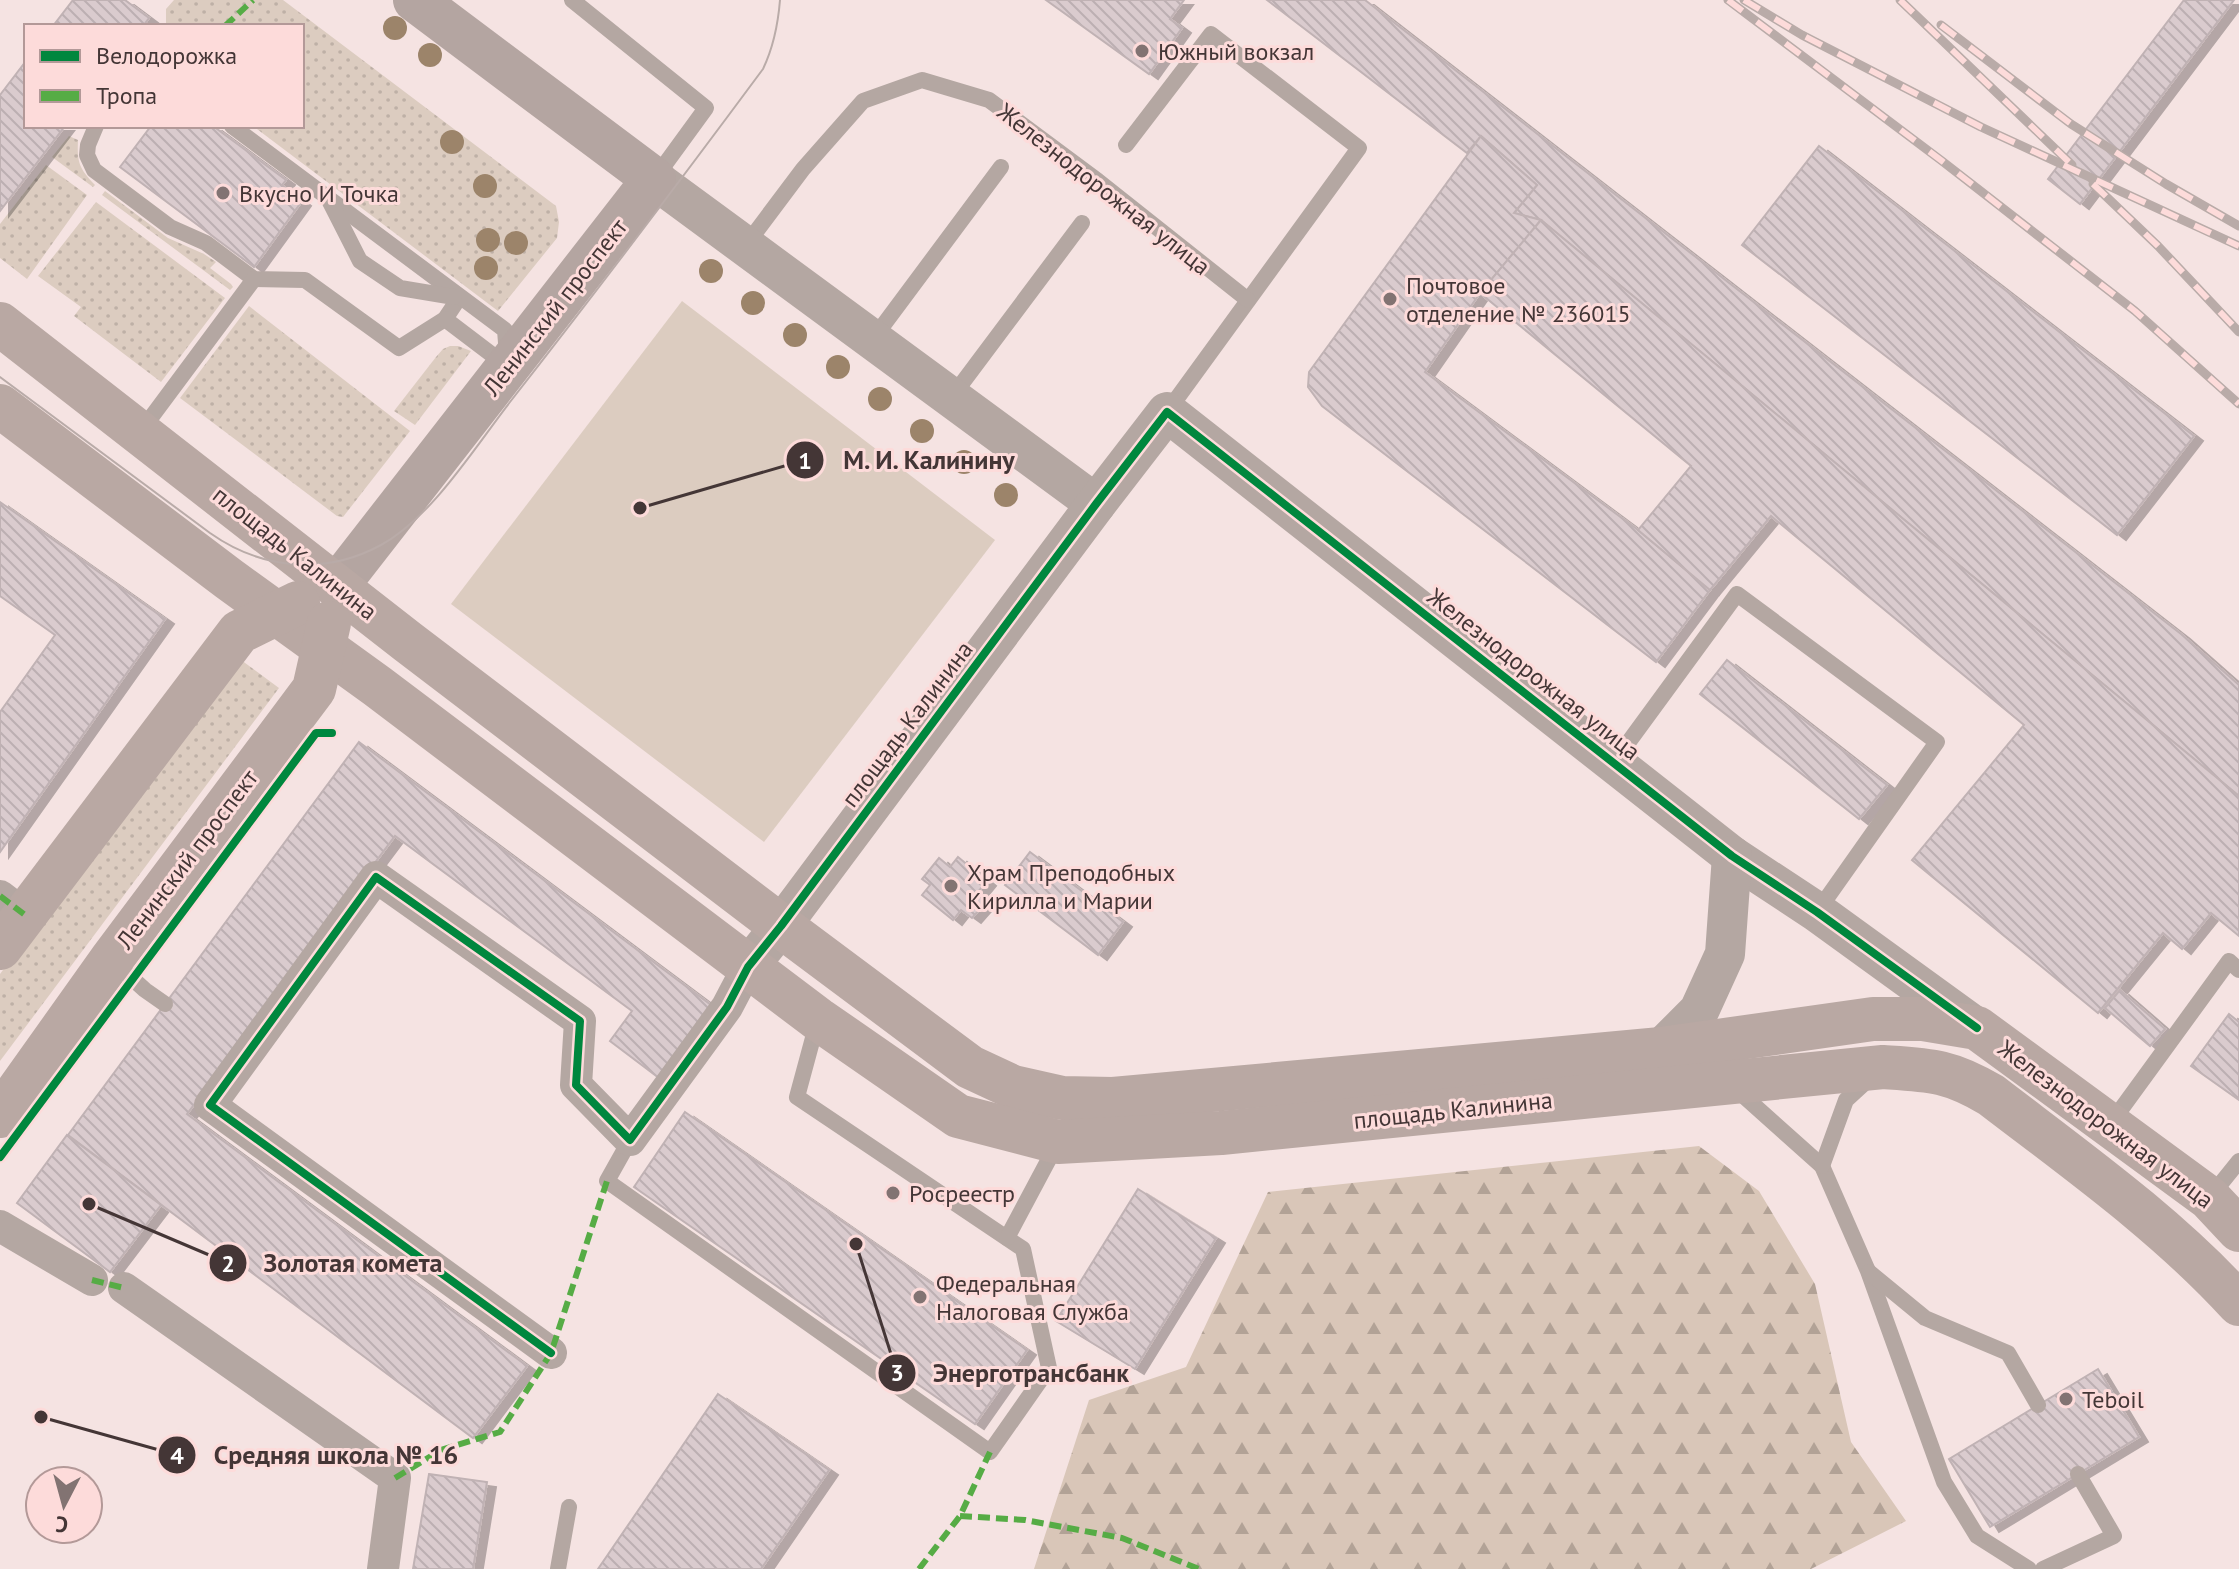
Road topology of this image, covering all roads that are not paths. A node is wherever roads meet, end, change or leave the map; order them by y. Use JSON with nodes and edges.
{"nodes":[{"id":1,"x":415,"y":0,"type":"edge"},
{"id":2,"x":572,"y":0,"type":"edge"},
{"id":3,"x":95,"y":128,"type":"edge"},
{"id":4,"x":235,"y":128,"type":"edge"},
{"id":5,"x":1126,"y":145,"type":"dead end"},
{"id":6,"x":1001,"y":167,"type":"dead end"},
{"id":7,"x":654,"y":179,"type":"junction"},
{"id":8,"x":329,"y":199,"type":"junction"},
{"id":9,"x":1082,"y":223,"type":"dead end"},
{"id":10,"x":746,"y":245,"type":"junction"},
{"id":11,"x":254,"y":279,"type":"junction"},
{"id":12,"x":459,"y":298,"type":"junction"},
{"id":13,"x":1248,"y":300,"type":"junction"},
{"id":14,"x":445,"y":319,"type":"junction"},
{"id":15,"x":0,"y":324,"type":"edge"},
{"id":16,"x":872,"y":340,"type":"junction"},
{"id":17,"x":508,"y":366,"type":"junction"},
{"id":18,"x":951,"y":398,"type":"junction"},
{"id":19,"x":0,"y":406,"type":"edge"},
{"id":20,"x":1167,"y":412,"type":"junction"},
{"id":21,"x":140,"y":433,"type":"junction"},
{"id":22,"x":1096,"y":504,"type":"junction"},
{"id":23,"x":337,"y":586,"type":"junction"},
{"id":24,"x":276,"y":613,"type":"junction"},
{"id":25,"x":324,"y":648,"type":"junction"},
{"id":26,"x":1614,"y":762,"type":"junction"},
{"id":27,"x":1732,"y":856,"type":"junction"},
{"id":28,"x":1817,"y":912,"type":"junction"},
{"id":29,"x":8,"y":920,"type":"edge"},
{"id":30,"x":781,"y":926,"type":"junction"},
{"id":31,"x":111,"y":960,"type":"junction"},
{"id":32,"x":748,"y":967,"type":"junction"},
{"id":33,"x":2239,"y":970,"type":"edge"},
{"id":34,"x":165,"y":1004,"type":"dead end"},
{"id":35,"x":818,"y":1019,"type":"junction"},
{"id":36,"x":1977,"y":1028,"type":"junction"},
{"id":37,"x":1661,"y":1049,"type":"junction"},
{"id":38,"x":1883,"y":1067,"type":"junction"},
{"id":39,"x":1966,"y":1080,"type":"joint"},
{"id":40,"x":1728,"y":1082,"type":"junction"},
{"id":41,"x":0,"y":1116,"type":"edge"},
{"id":42,"x":2109,"y":1125,"type":"junction"},
{"id":43,"x":630,"y":1140,"type":"junction"},
{"id":44,"x":1058,"y":1142,"type":"junction"},
{"id":45,"x":2239,"y":1161,"type":"edge"},
{"id":46,"x":1822,"y":1166,"type":"junction"},
{"id":47,"x":2209,"y":1198,"type":"junction"},
{"id":48,"x":0,"y":1226,"type":"edge"},
{"id":49,"x":2239,"y":1230,"type":"edge"},
{"id":50,"x":1007,"y":1238,"type":"junction"},
{"id":51,"x":1868,"y":1271,"type":"junction"},
{"id":52,"x":92,"y":1280,"type":"dead end"},
{"id":53,"x":124,"y":1288,"type":"dead end"},
{"id":54,"x":2239,"y":1304,"type":"edge"},
{"id":55,"x":551,"y":1353,"type":"dead end"},
{"id":56,"x":2038,"y":1405,"type":"dead end"},
{"id":57,"x":2078,"y":1474,"type":"dead end"},
{"id":58,"x":569,"y":1507,"type":"dead end"},
{"id":59,"x":383,"y":1569,"type":"edge"},
{"id":60,"x":558,"y":1569,"type":"edge"},
{"id":61,"x":2029,"y":1569,"type":"edge"},
{"id":62,"x":2043,"y":1569,"type":"edge"}],
"edges":[{"from":1,"to":7,"type":"main road"},
{"from":2,"to":7,"type":"lane"},
{"from":3,"to":11,"type":"lane"},
{"from":4,"to":8,"type":"lane"},
{"from":5,"to":13,"type":"lane"},
{"from":6,"to":16,"type":"lane"},
{"from":7,"to":10,"type":"street"},
{"from":7,"to":17,"type":"main road","name":"Ленинский проспект"},
{"from":8,"to":12,"type":"lane"},
{"from":8,"to":12,"type":"lane"},
{"from":9,"to":18,"type":"lane"},
{"from":10,"to":13,"type":"lane","name":"Железнодорожная улица"},
{"from":10,"to":16,"type":"street"},
{"from":11,"to":14,"type":"lane"},
{"from":11,"to":21,"type":"lane"},
{"from":12,"to":14,"type":"lane"},
{"from":12,"to":17,"type":"lane"},
{"from":13,"to":20,"type":"lane"},
{"from":14,"to":17,"type":"lane"},
{"from":15,"to":21,"type":"main road","name":"площадь Калинина"},
{"from":16,"to":18,"type":"street"},
{"from":17,"to":23,"type":"main road","name":"Ленинский проспект"},
{"from":18,"to":22,"type":"street"},
{"from":19,"to":24,"type":"main road","name":"площадь Калинина"},
{"from":20,"to":22,"type":"street"},
{"from":20,"to":26,"type":"street","name":"Железнодорожная улица"},
{"from":21,"to":23,"type":"main road","name":"площадь Калинина"},
{"from":22,"to":30,"type":"street","name":"площадь Калинина"},
{"from":23,"to":24,"type":"main road","name":"Ленинский проспект"},
{"from":23,"to":25,"type":"main road","name":"Ленинский проспект"},
{"from":23,"to":30,"type":"main road","name":"площадь Калинина"},
{"from":24,"to":25,"type":"main road","name":"площадь Калинина"},
{"from":24,"to":29,"type":"main road","name":"Ленинский проспект"},
{"from":25,"to":31,"type":"main road","name":"Ленинский проспект"},
{"from":25,"to":32,"type":"main road","name":"площадь Калинина"},
{"from":26,"to":27,"type":"street","name":"Железнодорожная улица"},
{"from":26,"to":28,"type":"lane"},
{"from":27,"to":28,"type":"street","name":"Железнодорожная улица"},
{"from":27,"to":37,"type":"street"},
{"from":28,"to":36,"type":"street","name":"Железнодорожная улица"},
{"from":30,"to":32,"type":"street","name":"площадь Калинина"},
{"from":30,"to":37,"type":"main road","name":"площадь Калинина"},
{"from":31,"to":34,"type":"lane"},
{"from":31,"to":41,"type":"main road","name":"Ленинский проспект"},
{"from":32,"to":35,"type":"main road","name":"площадь Калинина"},
{"from":32,"to":43,"type":"street"},
{"from":33,"to":42,"type":"lane"},
{"from":35,"to":44,"type":"main road","name":"площадь Калинина"},
{"from":35,"to":50,"type":"lane"},
{"from":36,"to":37,"type":"main road","name":"площадь Калинина"},
{"from":36,"to":42,"type":"main road","name":"Железнодорожная улица"},
{"from":38,"to":39,"type":"main road","name":"площадь Калинина"},
{"from":38,"to":40,"type":"main road","name":"площадь Калинина"},
{"from":38,"to":46,"type":"lane"},
{"from":39,"to":54,"type":"main road","name":"Железнодорожная улица"},
{"from":40,"to":44,"type":"main road","name":"площадь Калинина"},
{"from":40,"to":46,"type":"lane"},
{"from":42,"to":47,"type":"main road","name":"Железнодорожная улица"},
{"from":43,"to":50,"type":"lane"},
{"from":43,"to":55,"type":"street"},
{"from":44,"to":50,"type":"lane"},
{"from":45,"to":47,"type":"lane"},
{"from":46,"to":51,"type":"lane"},
{"from":47,"to":49,"type":"main road","name":"Железнодорожная улица"},
{"from":48,"to":52,"type":"street"},
{"from":51,"to":56,"type":"lane"},
{"from":51,"to":61,"type":"lane"},
{"from":53,"to":59,"type":"street"},
{"from":57,"to":62,"type":"lane"},
{"from":58,"to":60,"type":"lane"}]}
